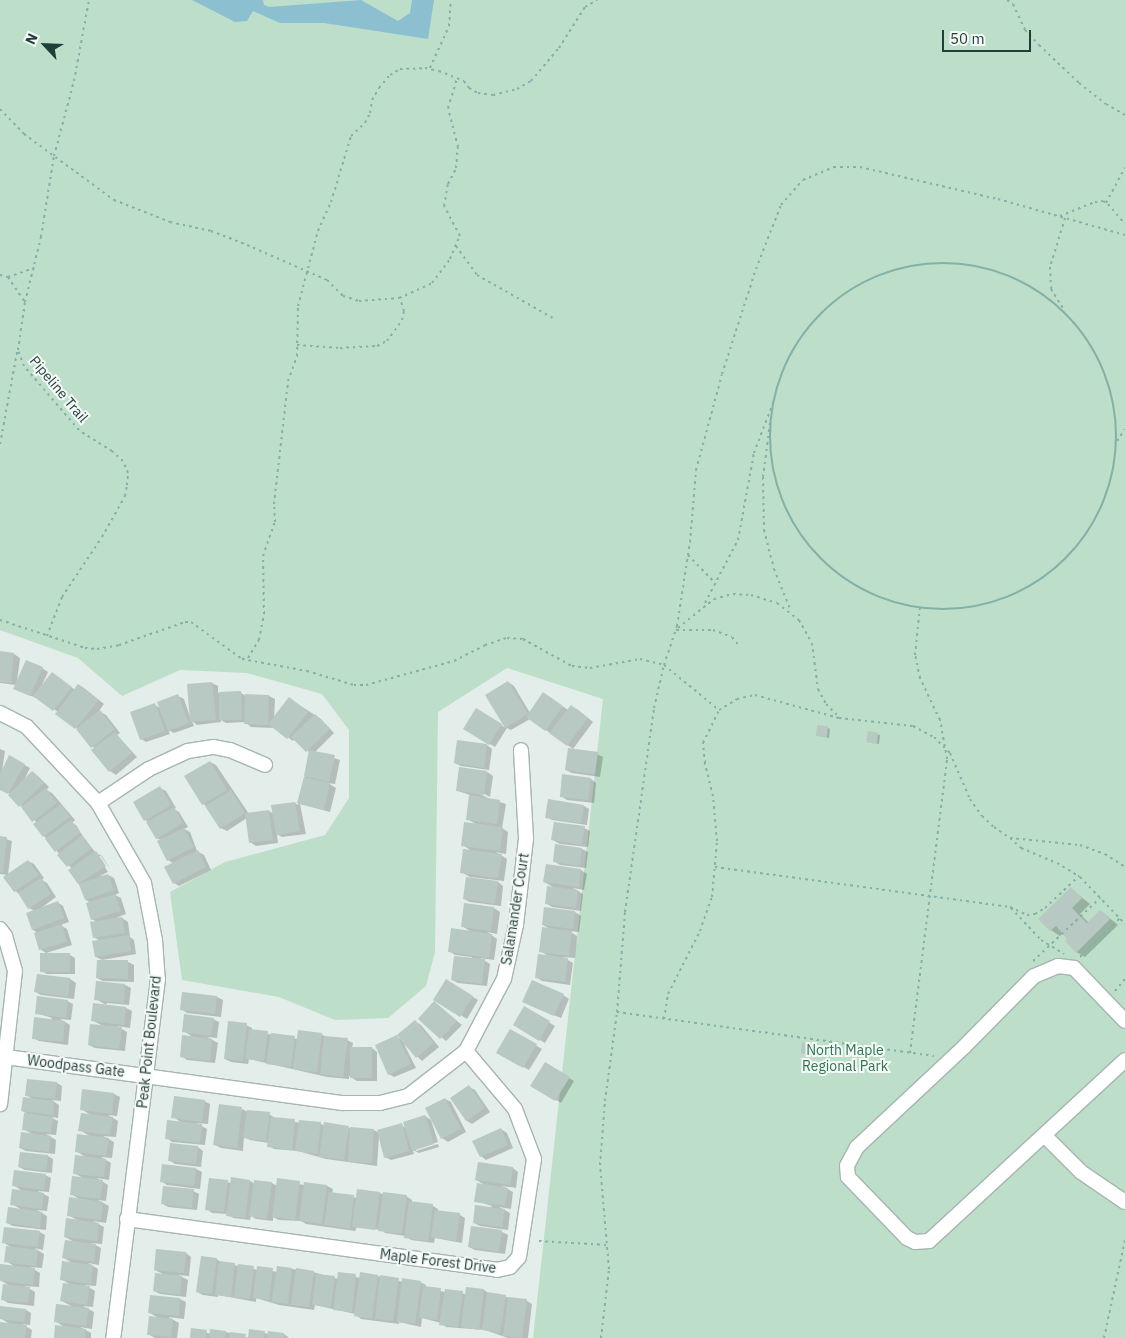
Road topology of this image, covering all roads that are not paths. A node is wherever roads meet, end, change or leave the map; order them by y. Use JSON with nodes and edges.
{"nodes":[{"id":1,"x":0,"y":713,"type":"edge"},
{"id":2,"x":521,"y":750,"type":"dead end"},
{"id":3,"x":265,"y":765,"type":"dead end"},
{"id":4,"x":98,"y":803,"type":"junction"},
{"id":5,"x":0,"y":930,"type":"edge"},
{"id":6,"x":1125,"y":1022,"type":"edge"},
{"id":7,"x":466,"y":1052,"type":"junction"},
{"id":8,"x":6,"y":1057,"type":"junction"},
{"id":9,"x":1125,"y":1060,"type":"edge"},
{"id":10,"x":146,"y":1075,"type":"junction"},
{"id":11,"x":0,"y":1104,"type":"edge"},
{"id":12,"x":1046,"y":1136,"type":"junction"},
{"id":13,"x":1125,"y":1202,"type":"edge"},
{"id":14,"x":127,"y":1219,"type":"junction"},
{"id":15,"x":113,"y":1338,"type":"edge"}],
"edges":[{"from":1,"to":4,"type":"street","name":"Peak Point Boulevard"},
{"from":2,"to":7,"type":"street","name":"Salamander Court"},
{"from":3,"to":4,"type":"street"},
{"from":4,"to":10,"type":"street","name":"Peak Point Boulevard"},
{"from":5,"to":8,"type":"street"},
{"from":6,"to":12,"type":"street"},
{"from":7,"to":10,"type":"street","name":"Salamander Court"},
{"from":7,"to":14,"type":"street","name":"Maple Forest Drive"},
{"from":8,"to":10,"type":"street","name":"Woodpass Gate"},
{"from":8,"to":11,"type":"street"},
{"from":9,"to":12,"type":"street"},
{"from":10,"to":14,"type":"street","name":"Peak Point Boulevard"},
{"from":12,"to":13,"type":"street"},
{"from":14,"to":15,"type":"street","name":"Peak Point Boulevard"}]}
